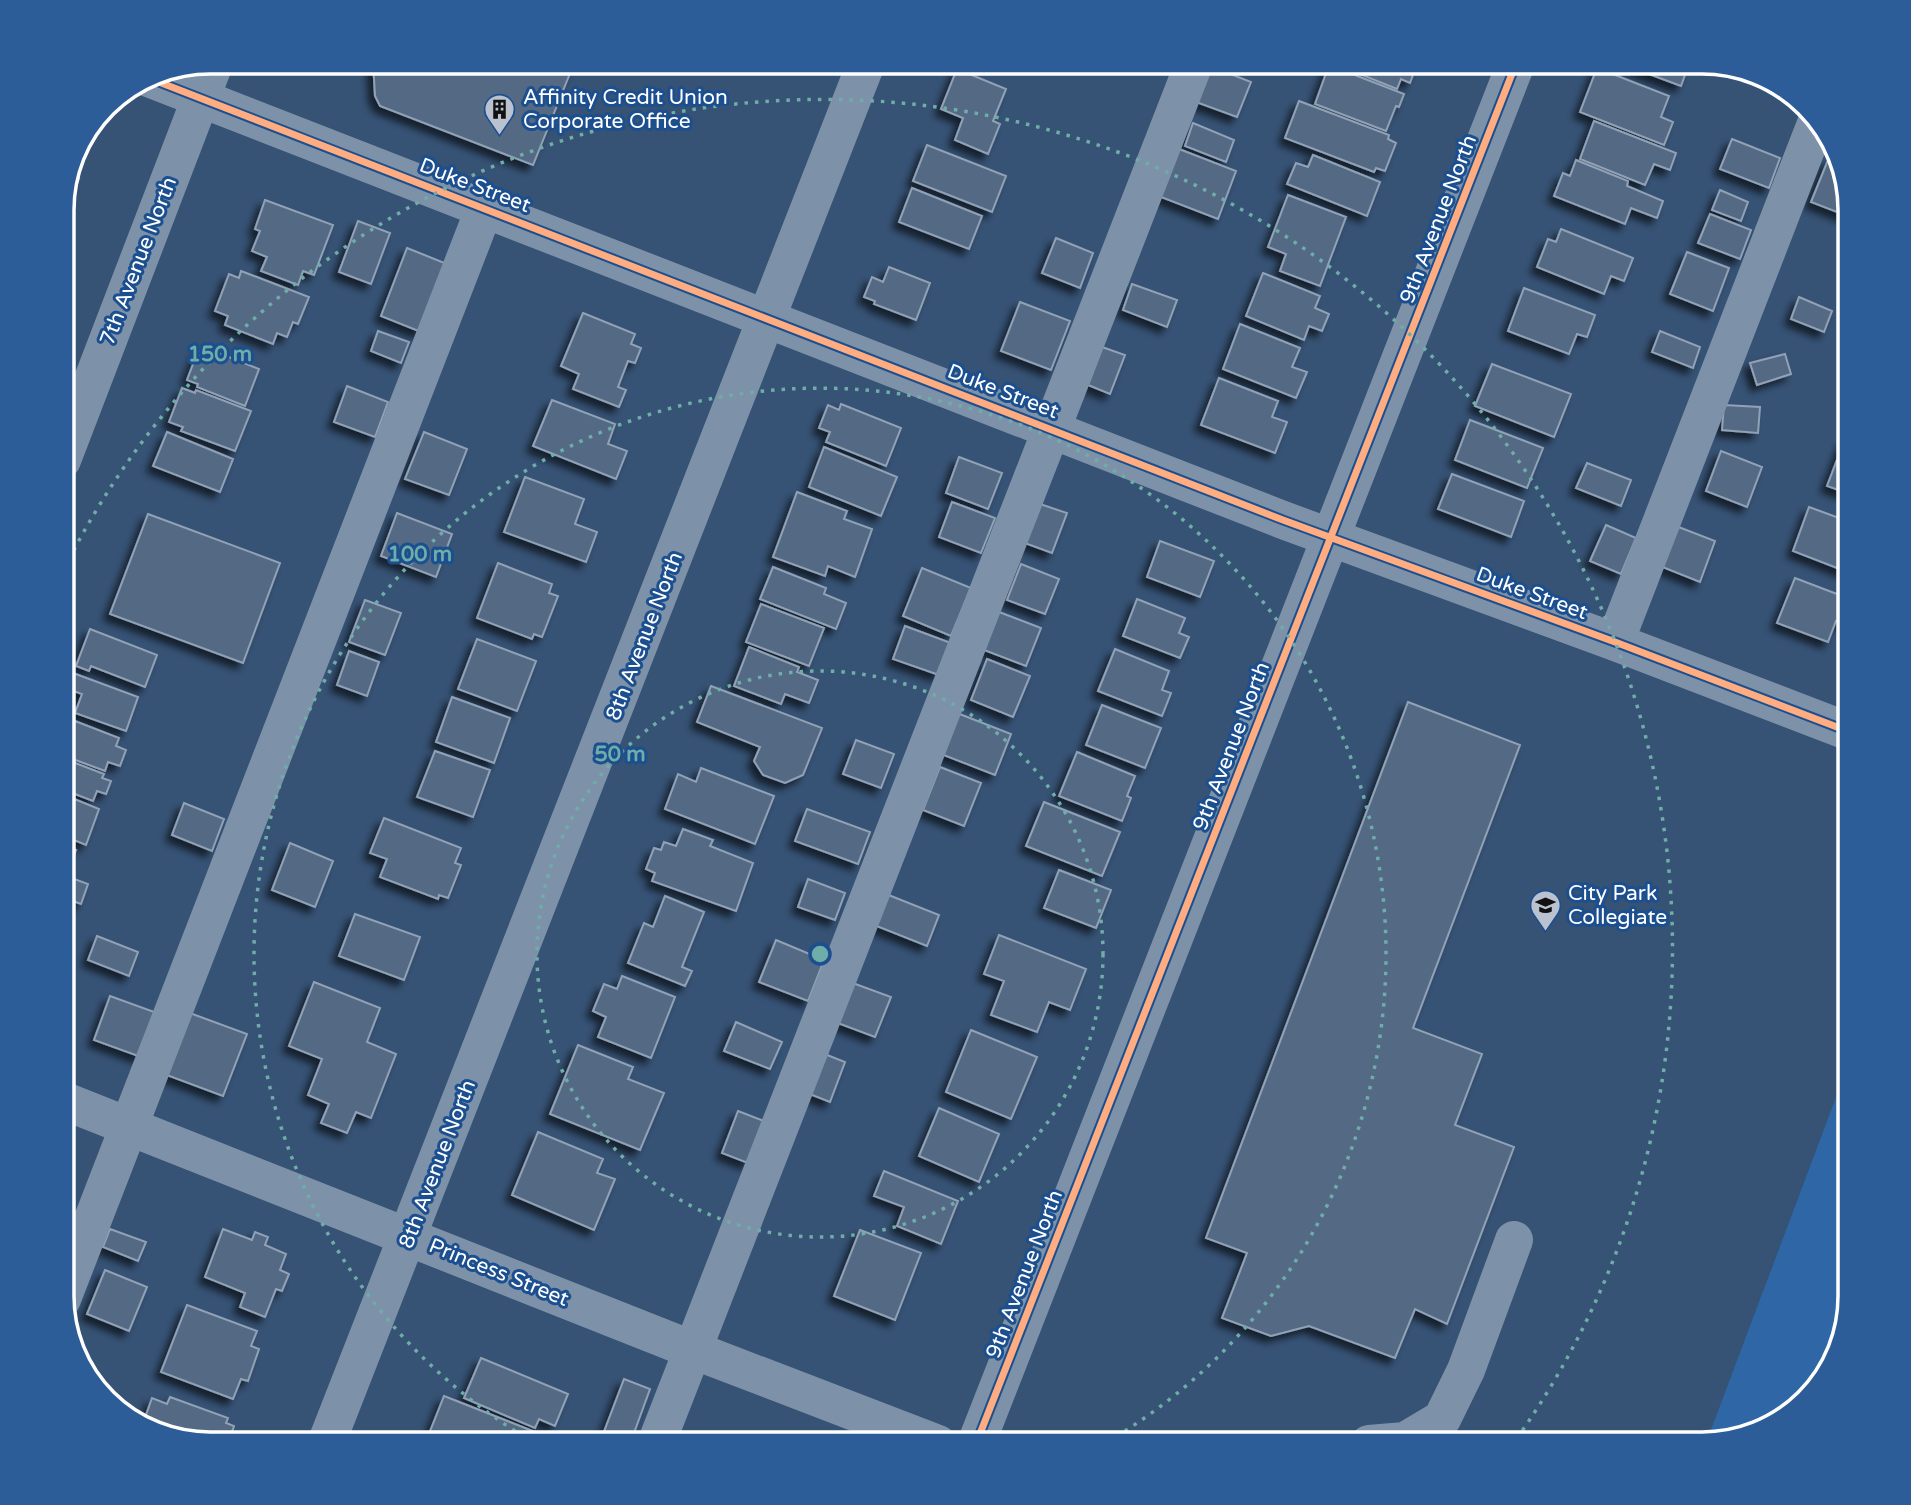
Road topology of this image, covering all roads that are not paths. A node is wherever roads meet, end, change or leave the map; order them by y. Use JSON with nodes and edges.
{"nodes":[{"id":1,"x":210,"y":74,"type":"edge"},
{"id":2,"x":862,"y":74,"type":"edge"},
{"id":3,"x":1190,"y":74,"type":"edge"},
{"id":4,"x":1512,"y":74,"type":"edge"},
{"id":5,"x":161,"y":83,"type":"edge"},
{"id":6,"x":201,"y":99,"type":"junction"},
{"id":7,"x":1813,"y":132,"type":"edge"},
{"id":8,"x":485,"y":207,"type":"junction"},
{"id":9,"x":767,"y":320,"type":"junction"},
{"id":10,"x":74,"y":429,"type":"edge"},
{"id":11,"x":1052,"y":429,"type":"junction"},
{"id":12,"x":1332,"y":538,"type":"junction"},
{"id":13,"x":1615,"y":642,"type":"junction"},
{"id":14,"x":1838,"y":727,"type":"edge"},
{"id":15,"x":74,"y":1105,"type":"edge"},
{"id":16,"x":128,"y":1125,"type":"junction"},
{"id":17,"x":408,"y":1236,"type":"junction"},
{"id":18,"x":1514,"y":1240,"type":"dead end"},
{"id":19,"x":74,"y":1267,"type":"edge"},
{"id":20,"x":693,"y":1350,"type":"junction"},
{"id":21,"x":331,"y":1432,"type":"edge"},
{"id":22,"x":661,"y":1432,"type":"edge"},
{"id":23,"x":907,"y":1432,"type":"edge"},
{"id":24,"x":981,"y":1432,"type":"edge"},
{"id":25,"x":1420,"y":1432,"type":"edge"}],
"edges":[{"from":1,"to":6,"type":"street","name":"7th Avenue North"},
{"from":2,"to":9,"type":"street","name":"8th Avenue North"},
{"from":3,"to":11,"type":"street"},
{"from":4,"to":12,"type":"street","name":"9th Avenue North"},
{"from":5,"to":6,"type":"street","name":"Duke Street"},
{"from":6,"to":8,"type":"street","name":"Duke Street"},
{"from":6,"to":10,"type":"street","name":"7th Avenue North"},
{"from":7,"to":13,"type":"street"},
{"from":8,"to":9,"type":"street","name":"Duke Street"},
{"from":8,"to":16,"type":"street"},
{"from":9,"to":11,"type":"street","name":"Duke Street"},
{"from":9,"to":17,"type":"street","name":"8th Avenue North"},
{"from":11,"to":12,"type":"street","name":"Duke Street"},
{"from":11,"to":20,"type":"street"},
{"from":12,"to":13,"type":"street","name":"Duke Street"},
{"from":12,"to":24,"type":"street","name":"9th Avenue North"},
{"from":13,"to":14,"type":"street","name":"Duke Street"},
{"from":15,"to":16,"type":"street","name":"Princess Street"},
{"from":16,"to":17,"type":"street","name":"Princess Street"},
{"from":16,"to":19,"type":"street"},
{"from":17,"to":20,"type":"street","name":"Princess Street"},
{"from":17,"to":21,"type":"street","name":"8th Avenue North"},
{"from":18,"to":25,"type":"street"},
{"from":20,"to":22,"type":"street"},
{"from":20,"to":23,"type":"street","name":"Princess Street"}]}
